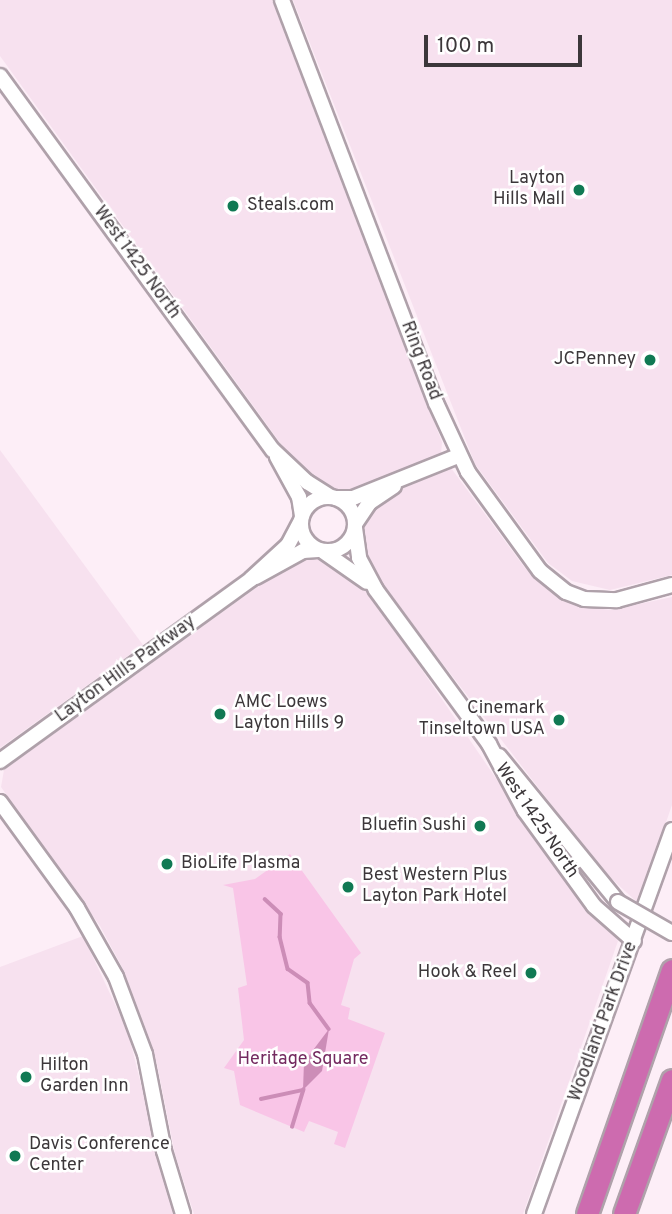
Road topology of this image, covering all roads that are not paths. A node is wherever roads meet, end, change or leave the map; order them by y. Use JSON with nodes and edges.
{"nodes":[{"id":1,"x":282,"y":0,"type":"edge"},
{"id":2,"x":0,"y":76,"type":"edge"},
{"id":3,"x":273,"y":450,"type":"junction"},
{"id":4,"x":458,"y":456,"type":"junction"},
{"id":5,"x":407,"y":477,"type":"junction"},
{"id":6,"x":334,"y":498,"type":"junction"},
{"id":7,"x":301,"y":519,"type":"junction"},
{"id":8,"x":355,"y":526,"type":"junction"},
{"id":9,"x":320,"y":550,"type":"junction"},
{"id":10,"x":251,"y":579,"type":"junction"},
{"id":11,"x":672,"y":585,"type":"edge"},
{"id":12,"x":376,"y":590,"type":"junction"},
{"id":13,"x":489,"y":744,"type":"junction"},
{"id":14,"x":0,"y":761,"type":"edge"},
{"id":15,"x":0,"y":802,"type":"edge"},
{"id":16,"x":672,"y":830,"type":"edge"},
{"id":17,"x":672,"y":933,"type":"edge"},
{"id":18,"x":634,"y":940,"type":"junction"},
{"id":19,"x":672,"y":970,"type":"edge"},
{"id":20,"x":672,"y":1080,"type":"edge"},
{"id":21,"x":183,"y":1214,"type":"edge"},
{"id":22,"x":534,"y":1214,"type":"edge"},
{"id":23,"x":587,"y":1214,"type":"edge"},
{"id":24,"x":624,"y":1214,"type":"edge"}],
"edges":[{"from":1,"to":4,"type":"street","name":"Ring Road"},
{"from":2,"to":3,"type":"street","name":"West 1425 North"},
{"from":3,"to":6,"type":"street","name":"West 1425 North"},
{"from":3,"to":7,"type":"street","name":"West 1425 North"},
{"from":4,"to":5,"type":"street"},
{"from":4,"to":11,"type":"street","name":"Ring Road"},
{"from":5,"to":6,"type":"street"},
{"from":5,"to":8,"type":"street"},
{"from":6,"to":7,"type":"street"},
{"from":6,"to":8,"type":"street"},
{"from":7,"to":9,"type":"street"},
{"from":7,"to":10,"type":"street","name":"Layton Hills Parkway"},
{"from":8,"to":9,"type":"street"},
{"from":8,"to":12,"type":"street","name":"West 1425 North"},
{"from":9,"to":10,"type":"street","name":"Layton Hills Parkway"},
{"from":9,"to":12,"type":"street","name":"West 1425 North"},
{"from":10,"to":14,"type":"street","name":"Layton Hills Parkway"},
{"from":12,"to":13,"type":"street","name":"West 1425 North"},
{"from":13,"to":17,"type":"street","bridge":true},
{"from":13,"to":18,"type":"street","name":"West 1425 North"},
{"from":15,"to":21,"type":"street"},
{"from":16,"to":18,"type":"street","name":"Woodland Park Drive"},
{"from":18,"to":22,"type":"street","name":"Woodland Park Drive"},
{"from":19,"to":23,"type":"highway"},
{"from":20,"to":24,"type":"highway"}]}
